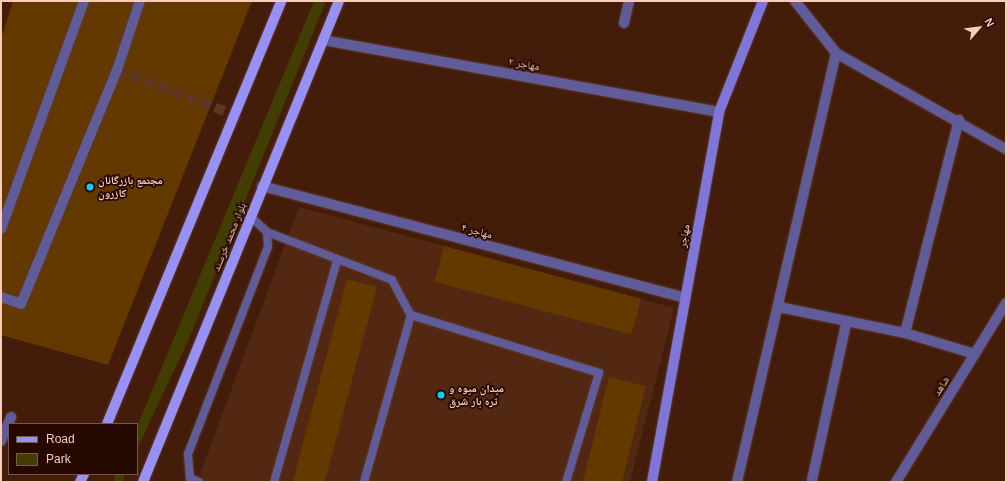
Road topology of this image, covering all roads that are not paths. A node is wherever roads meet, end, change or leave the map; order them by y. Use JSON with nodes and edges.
{"nodes":[{"id":1,"x":84,"y":1,"type":"edge"},
{"id":2,"x":140,"y":1,"type":"edge"},
{"id":3,"x":281,"y":1,"type":"edge"},
{"id":4,"x":340,"y":1,"type":"edge"},
{"id":5,"x":629,"y":1,"type":"edge"},
{"id":6,"x":763,"y":1,"type":"edge"},
{"id":7,"x":795,"y":1,"type":"edge"},
{"id":8,"x":624,"y":23,"type":"dead end"},
{"id":9,"x":323,"y":40,"type":"junction"},
{"id":10,"x":836,"y":53,"type":"junction"},
{"id":11,"x":719,"y":112,"type":"junction"},
{"id":12,"x":959,"y":120,"type":"junction"},
{"id":13,"x":1006,"y":149,"type":"edge"},
{"id":14,"x":262,"y":186,"type":"junction"},
{"id":15,"x":251,"y":217,"type":"junction"},
{"id":16,"x":1,"y":228,"type":"edge"},
{"id":17,"x":267,"y":232,"type":"junction"},
{"id":18,"x":337,"y":261,"type":"junction"},
{"id":19,"x":1,"y":297,"type":"edge"},
{"id":20,"x":685,"y":298,"type":"junction"},
{"id":21,"x":1006,"y":303,"type":"edge"},
{"id":22,"x":779,"y":307,"type":"junction"},
{"id":23,"x":411,"y":315,"type":"junction"},
{"id":24,"x":846,"y":324,"type":"junction"},
{"id":25,"x":905,"y":333,"type":"junction"},
{"id":26,"x":975,"y":354,"type":"junction"},
{"id":27,"x":12,"y":417,"type":"dead end"},
{"id":28,"x":9,"y":423,"type":"edge"},
{"id":29,"x":107,"y":423,"type":"edge"},
{"id":30,"x":8,"y":426,"type":"edge"},
{"id":31,"x":1,"y":441,"type":"edge"},
{"id":32,"x":188,"y":480,"type":"edge"},
{"id":33,"x":812,"y":480,"type":"dead end"},
{"id":34,"x":143,"y":482,"type":"edge"},
{"id":35,"x":199,"y":482,"type":"edge"},
{"id":36,"x":274,"y":482,"type":"edge"},
{"id":37,"x":364,"y":482,"type":"edge"},
{"id":38,"x":566,"y":482,"type":"edge"},
{"id":39,"x":652,"y":482,"type":"edge"},
{"id":40,"x":737,"y":482,"type":"edge"},
{"id":41,"x":896,"y":482,"type":"edge"}],
"edges":[{"from":1,"to":16,"type":"street"},
{"from":2,"to":19,"type":"street"},
{"from":3,"to":29,"type":"main road"},
{"from":4,"to":9,"type":"main road","name":"بلوار محمد خرسند"},
{"from":5,"to":8,"type":"street"},
{"from":6,"to":11,"type":"street","name":"مهاجر"},
{"from":7,"to":10,"type":"street"},
{"from":9,"to":11,"type":"street","name":"مهاجر ۲"},
{"from":9,"to":14,"type":"main road","name":"بلوار محمد خرسند"},
{"from":10,"to":12,"type":"street"},
{"from":10,"to":22,"type":"street"},
{"from":11,"to":20,"type":"street","name":"مهاجر"},
{"from":12,"to":13,"type":"street"},
{"from":12,"to":25,"type":"street"},
{"from":14,"to":15,"type":"main road","name":"بلوار محمد خرسند"},
{"from":14,"to":20,"type":"street","name":"مهاجر ۴"},
{"from":15,"to":17,"type":"lane"},
{"from":15,"to":34,"type":"main road","name":"بلوار محمد خرسند"},
{"from":17,"to":18,"type":"lane"},
{"from":17,"to":32,"type":"lane"},
{"from":18,"to":23,"type":"lane"},
{"from":18,"to":36,"type":"lane"},
{"from":20,"to":39,"type":"street","name":"مهاجر"},
{"from":21,"to":26,"type":"street","name":"شاهد"},
{"from":22,"to":24,"type":"street"},
{"from":22,"to":40,"type":"street"},
{"from":23,"to":37,"type":"lane"},
{"from":23,"to":38,"type":"lane"},
{"from":24,"to":25,"type":"street"},
{"from":24,"to":33,"type":"street"},
{"from":25,"to":26,"type":"street"},
{"from":26,"to":41,"type":"street","name":"شاهد"},
{"from":27,"to":28,"type":"street"},
{"from":30,"to":31,"type":"street"},
{"from":32,"to":35,"type":"lane"}]}
